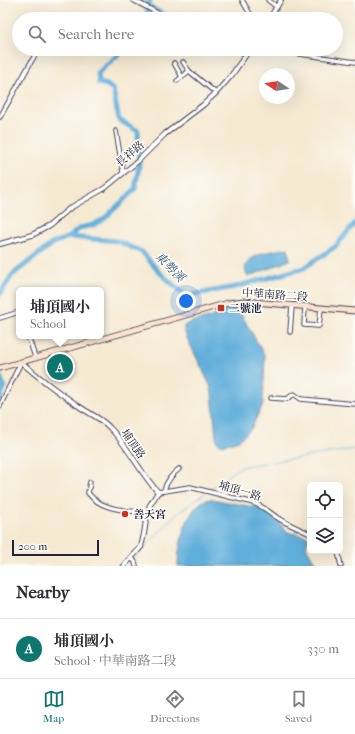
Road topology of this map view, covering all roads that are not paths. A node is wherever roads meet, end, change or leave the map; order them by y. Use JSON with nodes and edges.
{"nodes":[{"id":1,"x":132,"y":0,"type":"edge"},
{"id":2,"x":242,"y":0,"type":"edge"},
{"id":3,"x":268,"y":0,"type":"edge"},
{"id":4,"x":281,"y":0,"type":"edge"},
{"id":5,"x":277,"y":6,"type":"junction"},
{"id":6,"x":156,"y":12,"type":"edge"},
{"id":7,"x":249,"y":12,"type":"edge"},
{"id":8,"x":273,"y":12,"type":"edge"},
{"id":9,"x":34,"y":56,"type":"edge"},
{"id":10,"x":245,"y":56,"type":"edge"},
{"id":11,"x":314,"y":56,"type":"edge"},
{"id":12,"x":183,"y":62,"type":"dead end"},
{"id":13,"x":355,"y":62,"type":"edge"},
{"id":14,"x":174,"y":63,"type":"dead end"},
{"id":15,"x":189,"y":70,"type":"junction"},
{"id":16,"x":182,"y":77,"type":"junction"},
{"id":17,"x":177,"y":81,"type":"dead end"},
{"id":18,"x":216,"y":93,"type":"junction"},
{"id":19,"x":0,"y":117,"type":"edge"},
{"id":20,"x":116,"y":131,"type":"dead end"},
{"id":21,"x":123,"y":172,"type":"junction"},
{"id":22,"x":0,"y":244,"type":"edge"},
{"id":23,"x":292,"y":306,"type":"junction"},
{"id":24,"x":305,"y":307,"type":"junction"},
{"id":25,"x":321,"y":308,"type":"junction"},
{"id":26,"x":355,"y":311,"type":"edge"},
{"id":27,"x":16,"y":313,"type":"edge"},
{"id":28,"x":0,"y":318,"type":"edge"},
{"id":29,"x":290,"y":332,"type":"dead end"},
{"id":30,"x":104,"y":338,"type":"edge"},
{"id":31,"x":29,"y":339,"type":"edge"},
{"id":32,"x":99,"y":339,"type":"edge"},
{"id":33,"x":34,"y":357,"type":"junction"},
{"id":34,"x":21,"y":362,"type":"junction"},
{"id":35,"x":0,"y":368,"type":"edge"},
{"id":36,"x":271,"y":398,"type":"dead end"},
{"id":37,"x":355,"y":404,"type":"edge"},
{"id":38,"x":0,"y":406,"type":"edge"},
{"id":39,"x":179,"y":469,"type":"dead end"},
{"id":40,"x":90,"y":482,"type":"dead end"},
{"id":41,"x":164,"y":490,"type":"junction"},
{"id":42,"x":158,"y":492,"type":"junction"},
{"id":43,"x":147,"y":513,"type":"junction"},
{"id":44,"x":307,"y":533,"type":"edge"},
{"id":45,"x":339,"y":554,"type":"edge"},
{"id":46,"x":132,"y":558,"type":"junction"},
{"id":47,"x":124,"y":566,"type":"edge"},
{"id":48,"x":136,"y":566,"type":"edge"},
{"id":49,"x":342,"y":566,"type":"edge"}],
"edges":[{"from":1,"to":6,"type":"street"},
{"from":2,"to":7,"type":"street"},
{"from":3,"to":5,"type":"street"},
{"from":4,"to":5,"type":"street"},
{"from":5,"to":8,"type":"street"},
{"from":9,"to":19,"type":"street"},
{"from":10,"to":18,"type":"street","name":"長祥路"},
{"from":11,"to":13,"type":"street"},
{"from":12,"to":15,"type":"street"},
{"from":14,"to":16,"type":"street"},
{"from":15,"to":16,"type":"street"},
{"from":15,"to":18,"type":"street"},
{"from":16,"to":17,"type":"street"},
{"from":18,"to":21,"type":"street","name":"長祥路"},
{"from":20,"to":21,"type":"street"},
{"from":21,"to":22,"type":"street","name":"長祥路"},
{"from":23,"to":24,"type":"main road","name":"中華南路二段"},
{"from":23,"to":29,"type":"street"},
{"from":23,"to":30,"type":"main road","name":"中華南路二段"},
{"from":24,"to":25,"type":"main road","name":"中華南路二段"},
{"from":24,"to":25,"type":"street"},
{"from":25,"to":26,"type":"main road","name":"中華南路二段"},
{"from":27,"to":28,"type":"street"},
{"from":31,"to":33,"type":"street"},
{"from":32,"to":33,"type":"main road","name":"中華南路二段"},
{"from":33,"to":34,"type":"main road","name":"中華南路二段"},
{"from":34,"to":35,"type":"main road","name":"中華南路二段"},
{"from":34,"to":38,"type":"street"},
{"from":34,"to":42,"type":"street","name":"埔頂路"},
{"from":36,"to":37,"type":"street"},
{"from":39,"to":41,"type":"street"},
{"from":40,"to":43,"type":"street"},
{"from":41,"to":42,"type":"street","name":"埔頂一路"},
{"from":41,"to":44,"type":"street","name":"埔頂一路"},
{"from":42,"to":43,"type":"street"},
{"from":43,"to":46,"type":"street"},
{"from":45,"to":49,"type":"street"},
{"from":46,"to":47,"type":"street"},
{"from":46,"to":48,"type":"street"}]}
